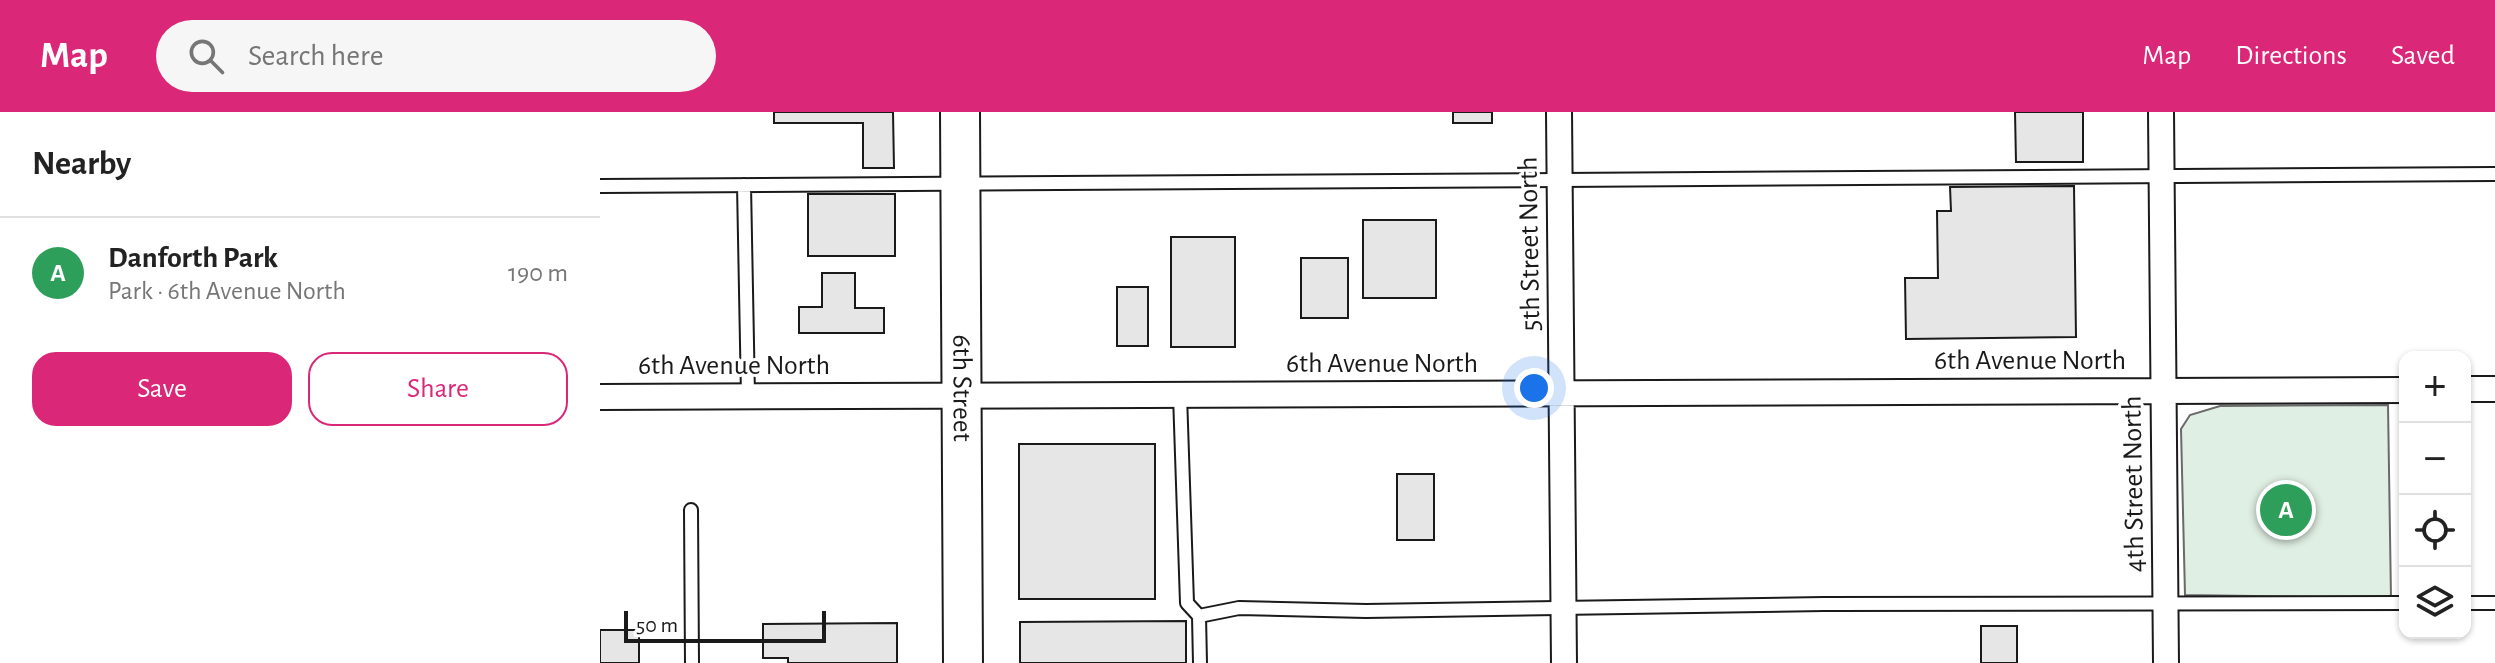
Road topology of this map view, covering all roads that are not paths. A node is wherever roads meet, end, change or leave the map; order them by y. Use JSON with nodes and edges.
{"nodes":[{"id":1,"x":960,"y":112,"type":"edge"},
{"id":2,"x":1559,"y":112,"type":"edge"},
{"id":3,"x":2161,"y":112,"type":"edge"},
{"id":4,"x":2495,"y":174,"type":"edge"},
{"id":5,"x":2162,"y":176,"type":"junction"},
{"id":6,"x":1560,"y":180,"type":"junction"},
{"id":7,"x":960,"y":184,"type":"junction"},
{"id":8,"x":744,"y":185,"type":"junction"},
{"id":9,"x":600,"y":186,"type":"edge"},
{"id":10,"x":2471,"y":389,"type":"edge"},
{"id":11,"x":2495,"y":389,"type":"edge"},
{"id":12,"x":2399,"y":390,"type":"edge"},
{"id":13,"x":2164,"y":391,"type":"junction"},
{"id":14,"x":1562,"y":393,"type":"junction"},
{"id":15,"x":961,"y":395,"type":"junction"},
{"id":16,"x":1180,"y":395,"type":"junction"},
{"id":17,"x":748,"y":396,"type":"junction"},
{"id":18,"x":600,"y":397,"type":"edge"},
{"id":19,"x":691,"y":510,"type":"dead end"},
{"id":20,"x":2399,"y":603,"type":"edge"},
{"id":21,"x":2471,"y":603,"type":"edge"},
{"id":22,"x":2495,"y":603,"type":"edge"},
{"id":23,"x":2165,"y":606,"type":"junction"},
{"id":24,"x":1564,"y":608,"type":"junction"},
{"id":25,"x":1199,"y":616,"type":"junction"},
{"id":26,"x":692,"y":663,"type":"edge"},
{"id":27,"x":963,"y":663,"type":"edge"},
{"id":28,"x":1200,"y":663,"type":"edge"},
{"id":29,"x":1564,"y":663,"type":"edge"},
{"id":30,"x":2166,"y":663,"type":"edge"}],
"edges":[{"from":1,"to":7,"type":"main road","name":"6th Street"},
{"from":2,"to":6,"type":"street","name":"5th Street North"},
{"from":3,"to":5,"type":"street","name":"4th Street North"},
{"from":4,"to":5,"type":"lane"},
{"from":5,"to":6,"type":"lane"},
{"from":5,"to":13,"type":"street","name":"4th Street North"},
{"from":6,"to":7,"type":"lane"},
{"from":6,"to":14,"type":"street","name":"5th Street North"},
{"from":7,"to":8,"type":"lane"},
{"from":7,"to":15,"type":"main road","name":"6th Street"},
{"from":8,"to":9,"type":"lane"},
{"from":8,"to":17,"type":"lane"},
{"from":10,"to":11,"type":"street"},
{"from":12,"to":13,"type":"street","name":"6th Avenue North"},
{"from":13,"to":14,"type":"street","name":"6th Avenue North"},
{"from":13,"to":23,"type":"street","name":"4th Street North"},
{"from":14,"to":16,"type":"street","name":"6th Avenue North"},
{"from":14,"to":24,"type":"street","name":"5th Street North"},
{"from":15,"to":16,"type":"street","name":"6th Avenue North"},
{"from":15,"to":17,"type":"street","name":"6th Avenue North"},
{"from":15,"to":27,"type":"main road","name":"6th Street"},
{"from":16,"to":25,"type":"lane"},
{"from":17,"to":18,"type":"street","name":"6th Avenue North"},
{"from":19,"to":26,"type":"lane"},
{"from":20,"to":23,"type":"lane"},
{"from":21,"to":22,"type":"lane"},
{"from":23,"to":24,"type":"lane"},
{"from":23,"to":30,"type":"street","name":"4th Street North"},
{"from":24,"to":25,"type":"lane"},
{"from":24,"to":29,"type":"street","name":"5th Street North"},
{"from":25,"to":28,"type":"lane"}]}
